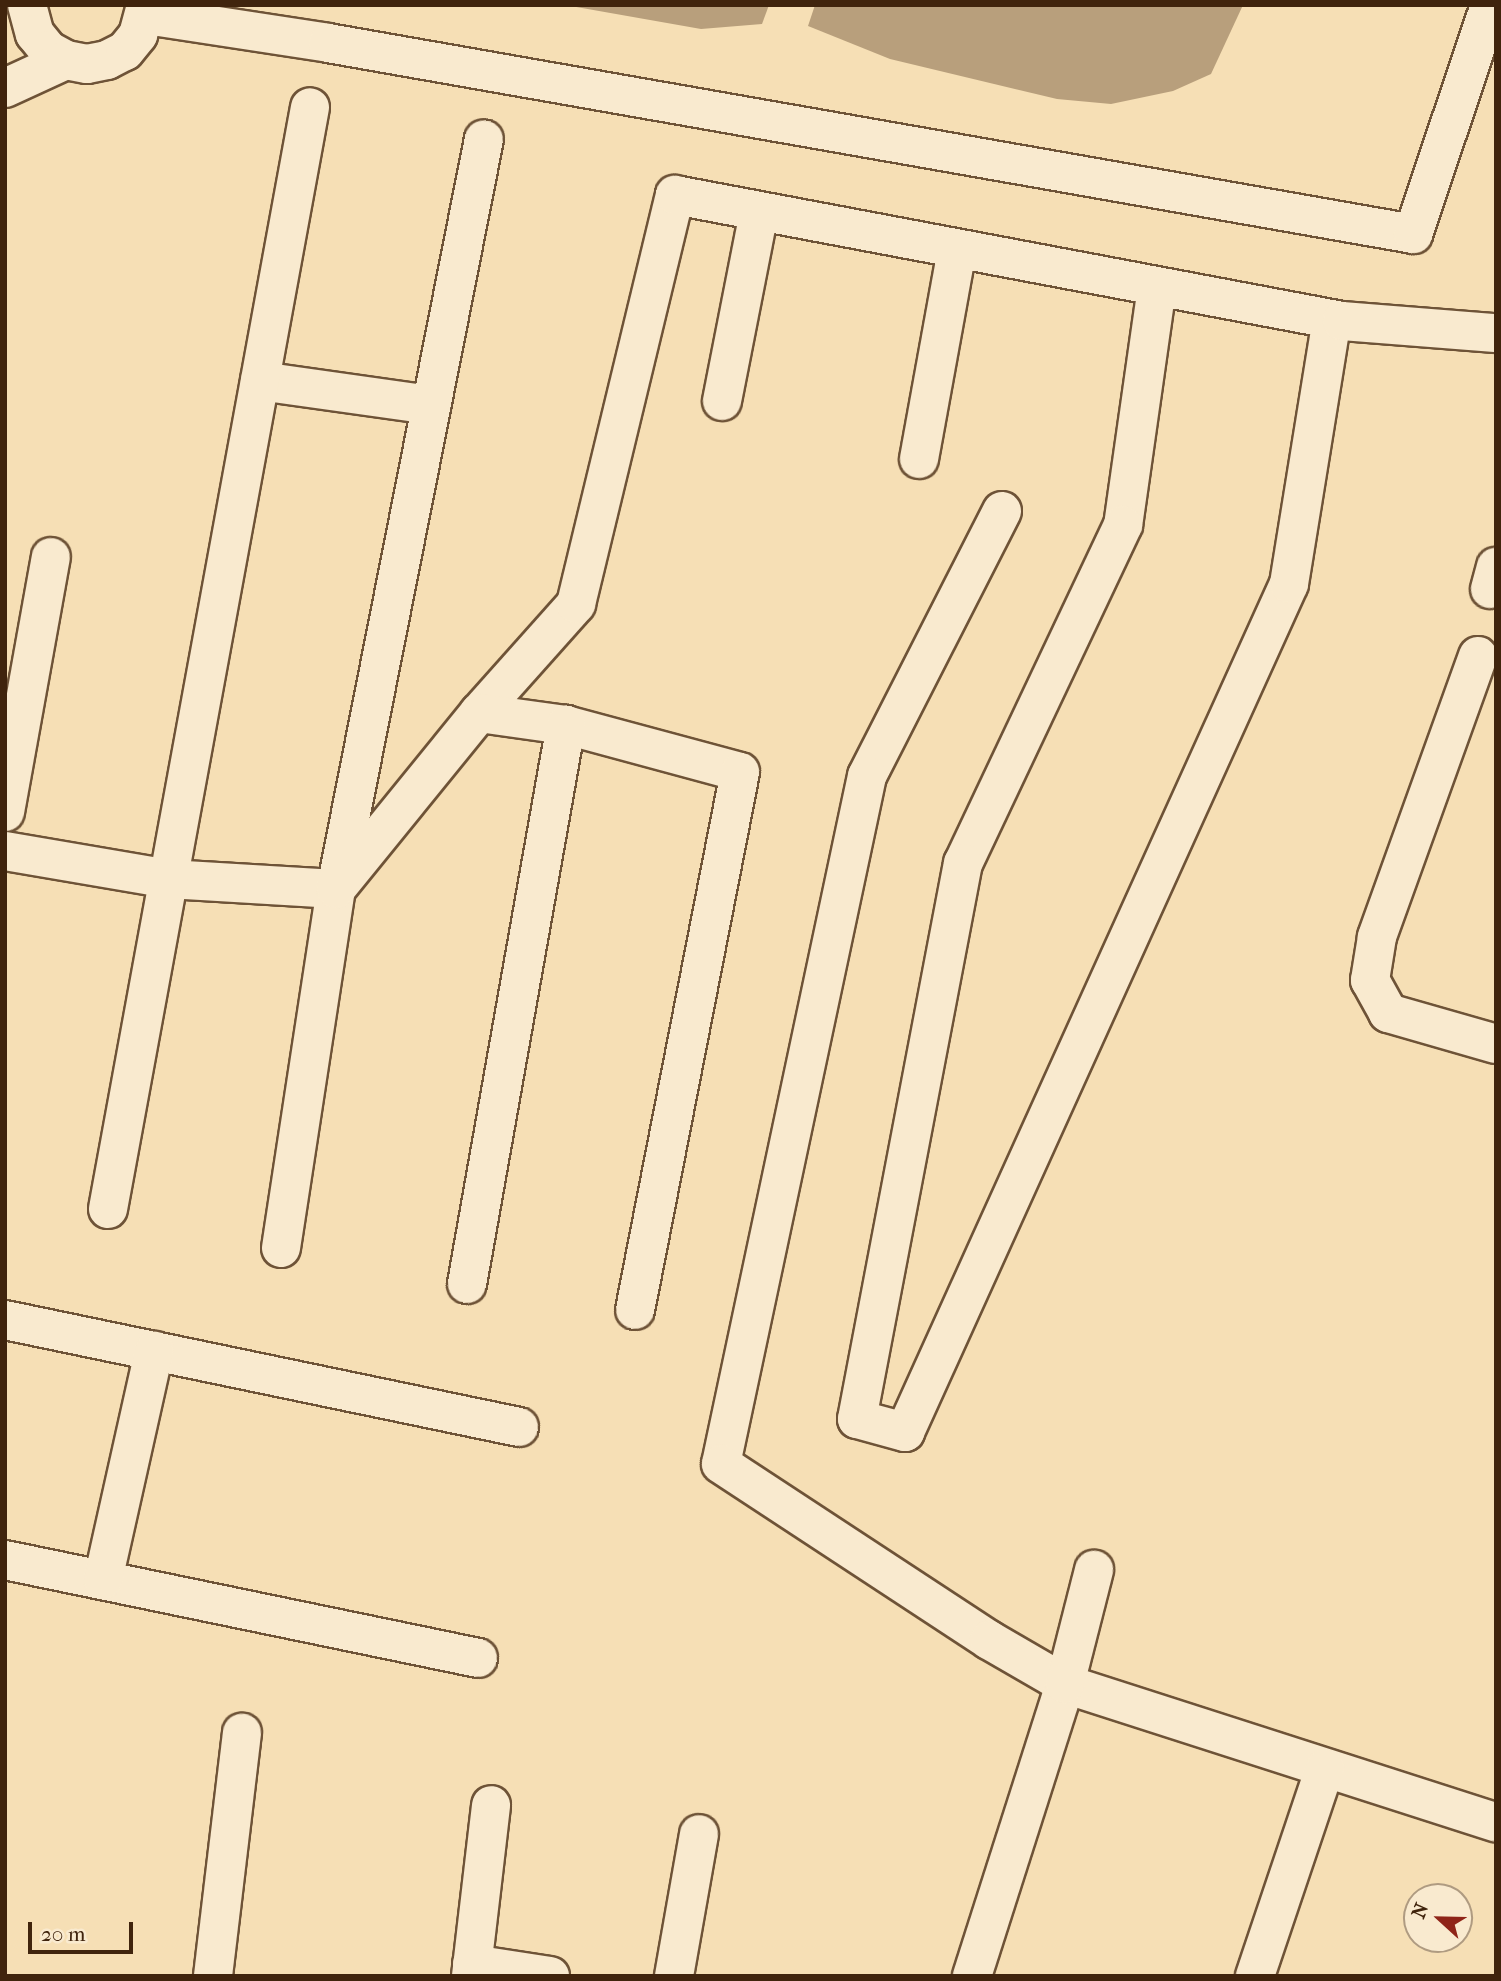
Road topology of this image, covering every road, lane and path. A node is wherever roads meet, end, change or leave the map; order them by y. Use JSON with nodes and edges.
{"nodes":[{"id":1,"x":1490,"y":5,"type":"edge"},
{"id":2,"x":146,"y":10,"type":"edge"},
{"id":3,"x":20,"y":16,"type":"edge"},
{"id":4,"x":66,"y":60,"type":"junction"},
{"id":5,"x":5,"y":88,"type":"edge"},
{"id":6,"x":310,"y":107,"type":"dead end"},
{"id":7,"x":484,"y":139,"type":"dead end"},
{"id":8,"x":759,"y":212,"type":"junction"},
{"id":9,"x":957,"y":250,"type":"junction"},
{"id":10,"x":1157,"y":287,"type":"junction"},
{"id":11,"x":1332,"y":319,"type":"junction"},
{"id":12,"x":1496,"y":333,"type":"edge"},
{"id":13,"x":260,"y":381,"type":"junction"},
{"id":14,"x":722,"y":401,"type":"dead end"},
{"id":15,"x":431,"y":405,"type":"junction"},
{"id":16,"x":919,"y":459,"type":"dead end"},
{"id":17,"x":1002,"y":511,"type":"dead end"},
{"id":18,"x":51,"y":557,"type":"dead end"},
{"id":19,"x":1478,"y":656,"type":"dead end"},
{"id":20,"x":479,"y":713,"type":"junction"},
{"id":21,"x":566,"y":725,"type":"junction"},
{"id":22,"x":5,"y":812,"type":"edge"},
{"id":23,"x":5,"y":851,"type":"edge"},
{"id":24,"x":168,"y":879,"type":"junction"},
{"id":25,"x":336,"y":889,"type":"junction"},
{"id":26,"x":1496,"y":1044,"type":"edge"},
{"id":27,"x":108,"y":1209,"type":"dead end"},
{"id":28,"x":281,"y":1248,"type":"dead end"},
{"id":29,"x":467,"y":1284,"type":"dead end"},
{"id":30,"x":635,"y":1310,"type":"dead end"},
{"id":31,"x":5,"y":1320,"type":"edge"},
{"id":32,"x":154,"y":1351,"type":"junction"},
{"id":33,"x":519,"y":1427,"type":"dead end"},
{"id":34,"x":5,"y":1560,"type":"edge"},
{"id":35,"x":1094,"y":1570,"type":"dead end"},
{"id":36,"x":103,"y":1580,"type":"junction"},
{"id":37,"x":478,"y":1658,"type":"dead end"},
{"id":38,"x":1065,"y":1684,"type":"junction"},
{"id":39,"x":242,"y":1733,"type":"dead end"},
{"id":40,"x":1325,"y":1768,"type":"junction"},
{"id":41,"x":491,"y":1805,"type":"dead end"},
{"id":42,"x":1496,"y":1822,"type":"edge"},
{"id":43,"x":699,"y":1834,"type":"dead end"},
{"id":44,"x":471,"y":1970,"type":"edge"},
{"id":45,"x":213,"y":1976,"type":"edge"},
{"id":46,"x":550,"y":1976,"type":"edge"},
{"id":47,"x":674,"y":1976,"type":"edge"},
{"id":48,"x":972,"y":1976,"type":"edge"},
{"id":49,"x":1255,"y":1976,"type":"edge"}],
"edges":[{"from":1,"to":2,"type":"street"},
{"from":2,"to":4,"type":"street"},
{"from":3,"to":4,"type":"street"},
{"from":4,"to":5,"type":"street"},
{"from":6,"to":13,"type":"street"},
{"from":7,"to":15,"type":"street"},
{"from":8,"to":9,"type":"street"},
{"from":8,"to":14,"type":"street"},
{"from":8,"to":20,"type":"street"},
{"from":9,"to":10,"type":"street"},
{"from":9,"to":16,"type":"street"},
{"from":10,"to":11,"type":"street"},
{"from":10,"to":11,"type":"street"},
{"from":11,"to":12,"type":"street"},
{"from":13,"to":15,"type":"street"},
{"from":13,"to":24,"type":"street"},
{"from":15,"to":25,"type":"street"},
{"from":17,"to":38,"type":"street"},
{"from":18,"to":22,"type":"street"},
{"from":19,"to":26,"type":"street"},
{"from":20,"to":21,"type":"street"},
{"from":20,"to":25,"type":"street"},
{"from":21,"to":29,"type":"street"},
{"from":21,"to":30,"type":"street"},
{"from":23,"to":24,"type":"street"},
{"from":24,"to":25,"type":"street"},
{"from":24,"to":27,"type":"street"},
{"from":25,"to":28,"type":"street"},
{"from":31,"to":32,"type":"street"},
{"from":32,"to":33,"type":"street"},
{"from":32,"to":36,"type":"street"},
{"from":34,"to":36,"type":"street"},
{"from":35,"to":38,"type":"street"},
{"from":36,"to":37,"type":"street"},
{"from":38,"to":40,"type":"street"},
{"from":38,"to":48,"type":"street"},
{"from":39,"to":45,"type":"street"},
{"from":40,"to":42,"type":"street"},
{"from":40,"to":49,"type":"street"},
{"from":41,"to":44,"type":"street"},
{"from":43,"to":47,"type":"street"},
{"from":44,"to":46,"type":"street"}]}
